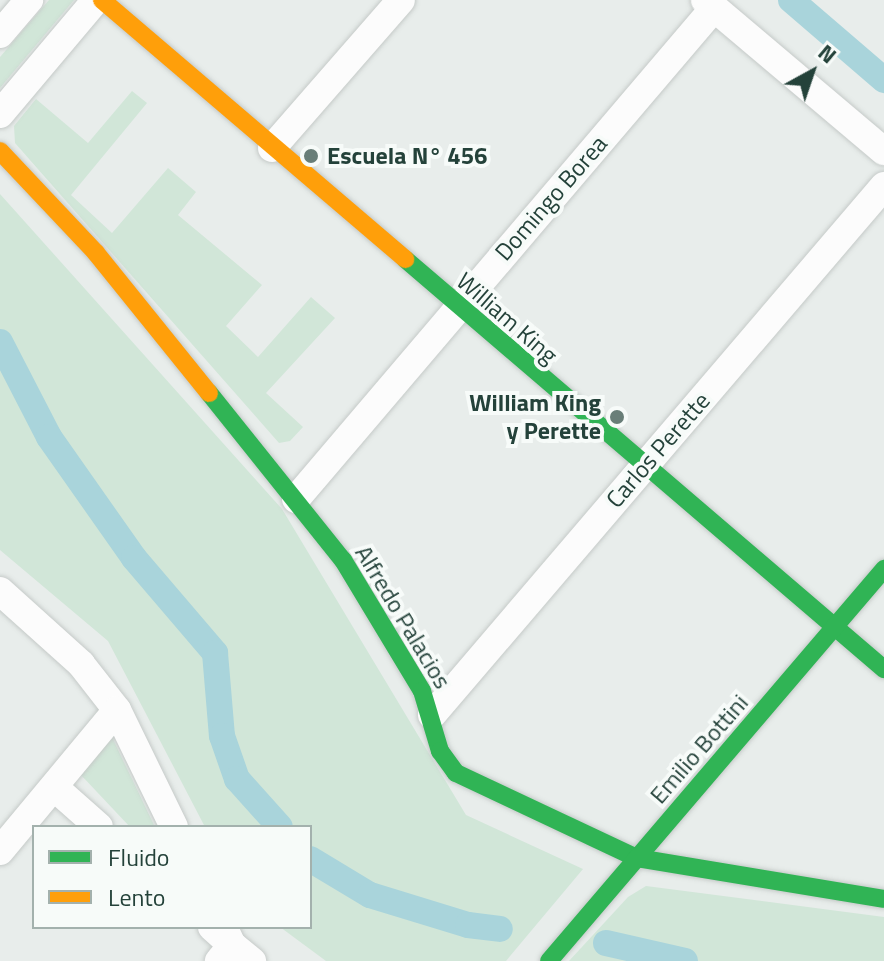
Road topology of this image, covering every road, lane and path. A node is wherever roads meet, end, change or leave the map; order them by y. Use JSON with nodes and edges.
{"nodes":[{"id":1,"x":29,"y":0,"type":"edge"},
{"id":2,"x":99,"y":0,"type":"edge"},
{"id":3,"x":401,"y":0,"type":"edge"},
{"id":4,"x":710,"y":4,"type":"edge"},
{"id":5,"x":0,"y":34,"type":"edge"},
{"id":6,"x":0,"y":114,"type":"edge"},
{"id":7,"x":272,"y":148,"type":"junction"},
{"id":8,"x":0,"y":151,"type":"edge"},
{"id":9,"x":884,"y":151,"type":"edge"},
{"id":10,"x":884,"y":186,"type":"edge"},
{"id":11,"x":457,"y":308,"type":"junction"},
{"id":12,"x":644,"y":466,"type":"junction"},
{"id":13,"x":296,"y":499,"type":"junction"},
{"id":14,"x":884,"y":569,"type":"edge"},
{"id":15,"x":0,"y":591,"type":"edge"},
{"id":16,"x":835,"y":628,"type":"junction"},
{"id":17,"x":884,"y":669,"type":"edge"},
{"id":18,"x":117,"y":710,"type":"junction"},
{"id":19,"x":432,"y":715,"type":"junction"},
{"id":20,"x":54,"y":787,"type":"junction"},
{"id":21,"x":97,"y":825,"type":"edge"},
{"id":22,"x":173,"y":825,"type":"edge"},
{"id":23,"x":0,"y":851,"type":"edge"},
{"id":24,"x":637,"y":858,"type":"junction"},
{"id":25,"x":884,"y":899,"type":"edge"},
{"id":26,"x":549,"y":961,"type":"edge"}],
"edges":[{"from":1,"to":5,"type":"street"},
{"from":2,"to":6,"type":"street"},
{"from":2,"to":7,"type":"street","name":"William King"},
{"from":3,"to":7,"type":"street"},
{"from":4,"to":9,"type":"street"},
{"from":4,"to":11,"type":"street","name":"Domingo Borea"},
{"from":7,"to":11,"type":"street","name":"William King"},
{"from":8,"to":13,"type":"street","name":"Alfredo Palacios"},
{"from":10,"to":12,"type":"street","name":"Carlos Perette"},
{"from":11,"to":12,"type":"street","name":"William King"},
{"from":11,"to":13,"type":"street","name":"Domingo Borea"},
{"from":12,"to":16,"type":"street","name":"William King"},
{"from":12,"to":19,"type":"street","name":"Carlos Perette"},
{"from":13,"to":19,"type":"street","name":"Alfredo Palacios"},
{"from":14,"to":16,"type":"street","name":"Emilio Bottini"},
{"from":15,"to":18,"type":"street"},
{"from":16,"to":17,"type":"street","name":"William King"},
{"from":16,"to":24,"type":"street","name":"Emilio Bottini"},
{"from":18,"to":20,"type":"street"},
{"from":18,"to":22,"type":"street"},
{"from":19,"to":24,"type":"street","name":"Alfredo Palacios"},
{"from":20,"to":21,"type":"street"},
{"from":20,"to":23,"type":"street"},
{"from":24,"to":25,"type":"street","name":"Alfredo Palacios"},
{"from":24,"to":26,"type":"street","name":"Emilio Bottini"}]}
